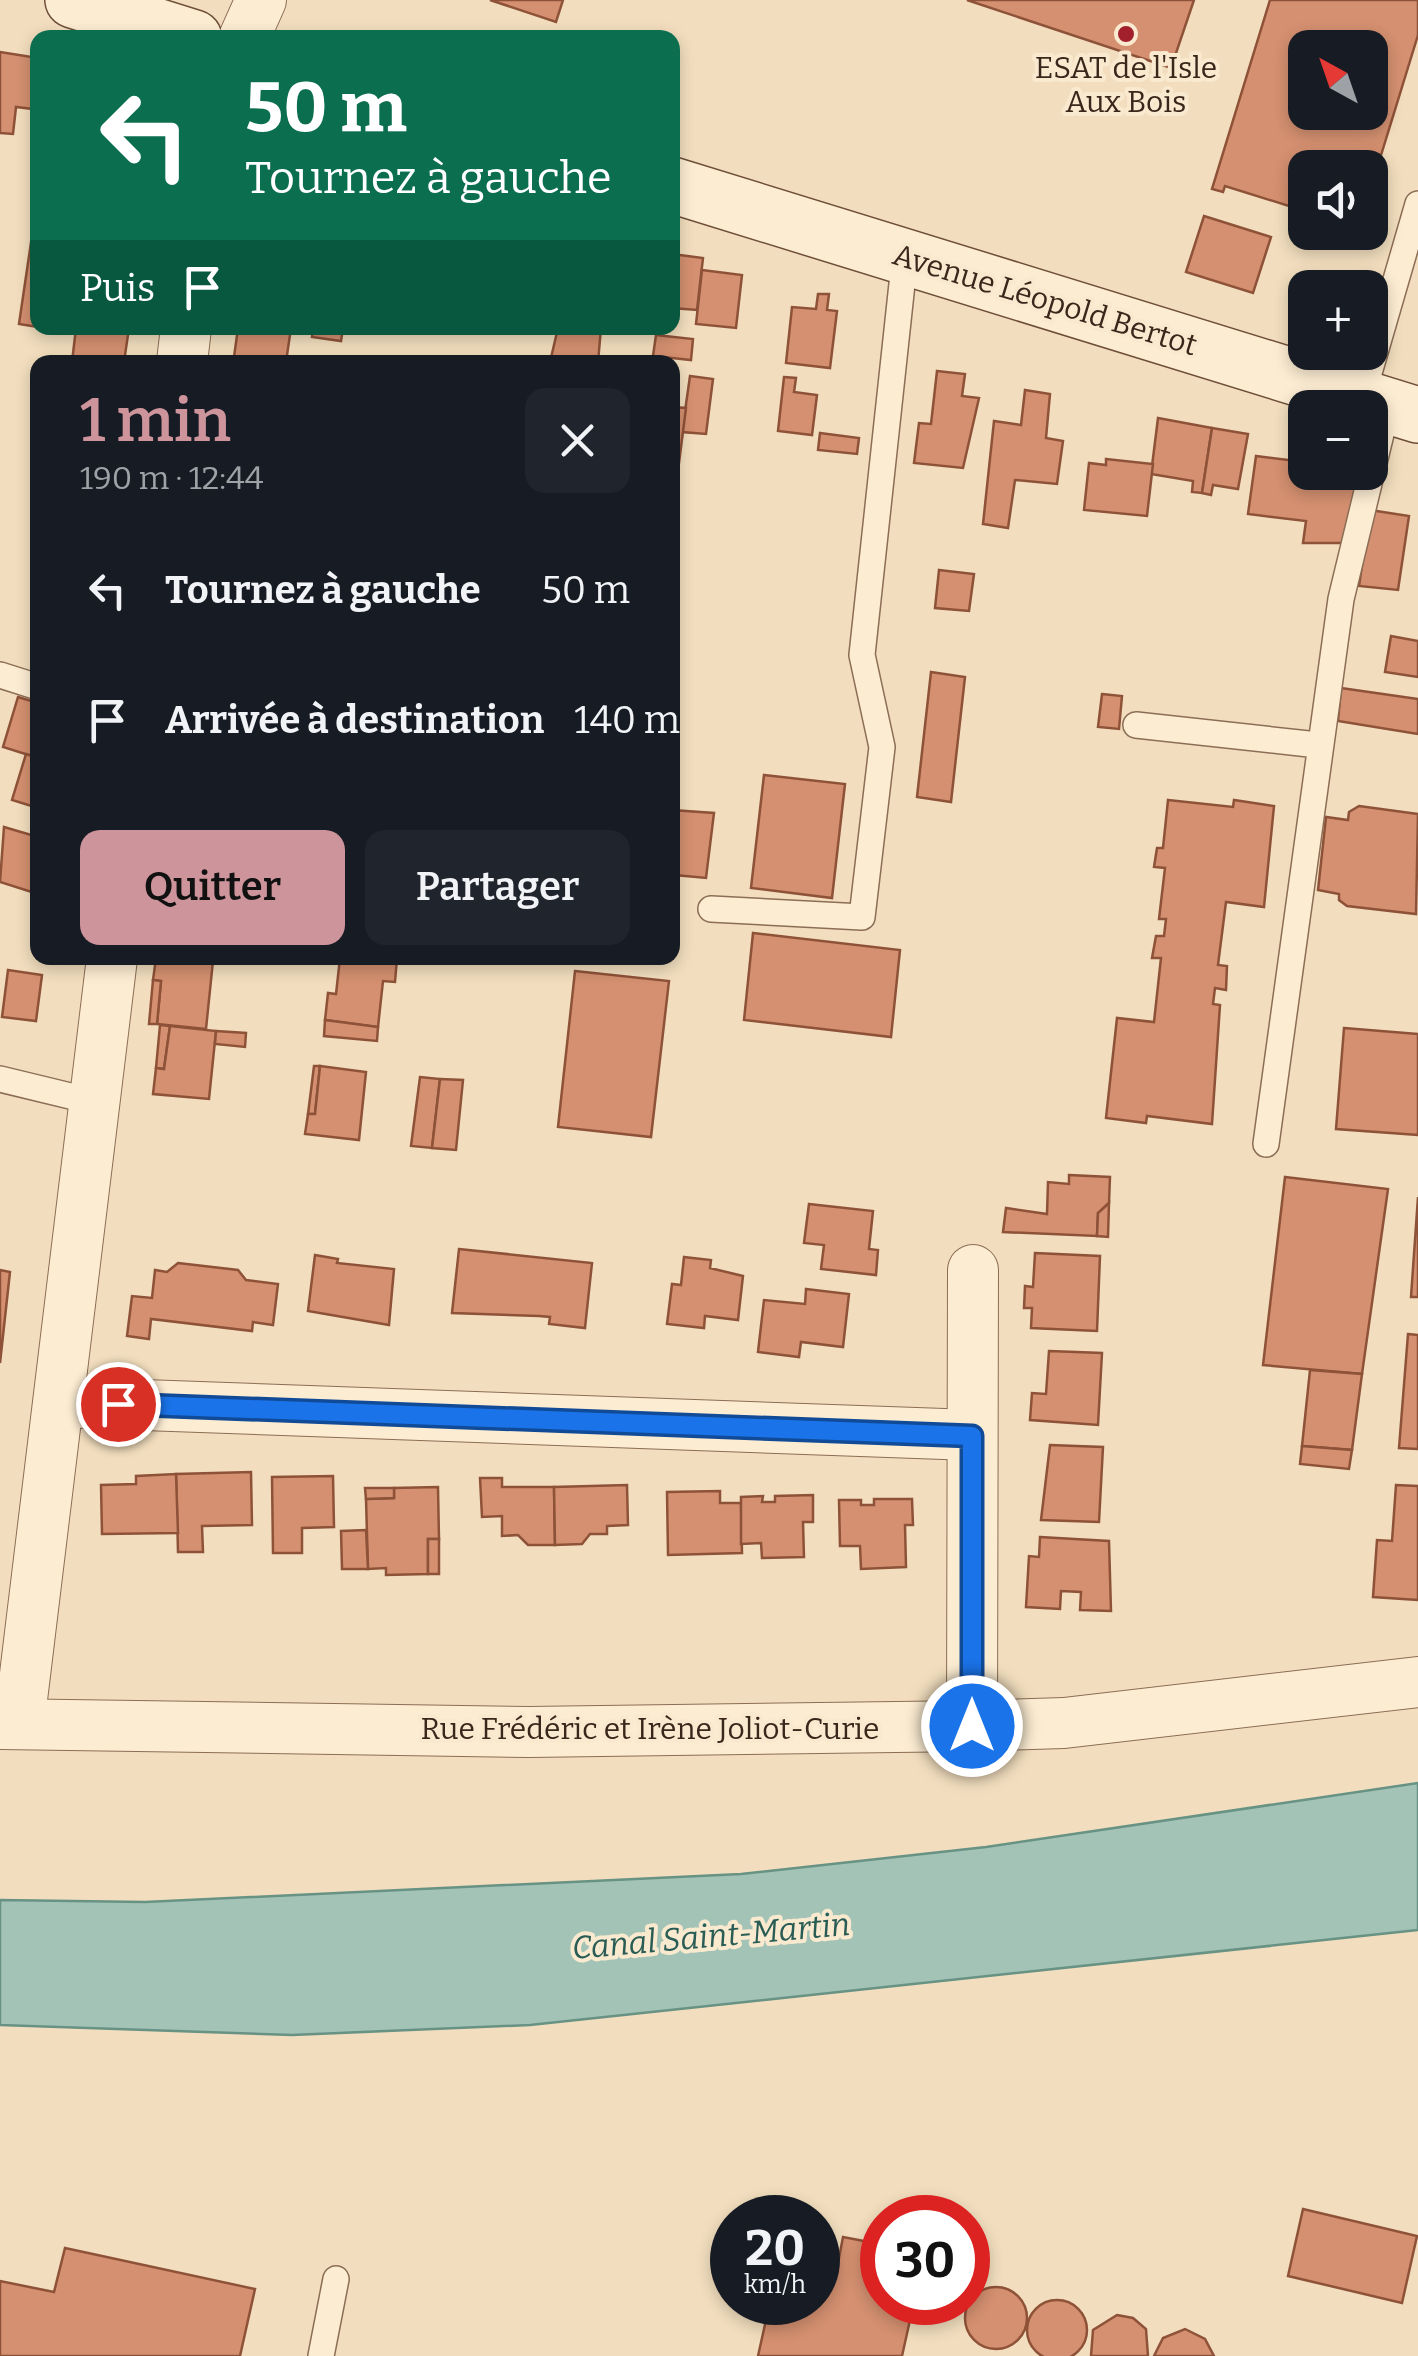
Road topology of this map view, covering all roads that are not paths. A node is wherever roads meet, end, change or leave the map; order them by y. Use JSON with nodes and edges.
{"nodes":[{"id":1,"x":72,"y":0,"type":"edge"},
{"id":2,"x":262,"y":0,"type":"edge"},
{"id":3,"x":168,"y":30,"type":"edge"},
{"id":4,"x":248,"y":30,"type":"edge"},
{"id":5,"x":680,"y":187,"type":"edge"},
{"id":6,"x":1418,"y":204,"type":"edge"},
{"id":7,"x":904,"y":256,"type":"junction"},
{"id":8,"x":1389,"y":406,"type":"edge"},
{"id":9,"x":0,"y":675,"type":"edge"},
{"id":10,"x":30,"y":684,"type":"edge"},
{"id":11,"x":1136,"y":725,"type":"dead end"},
{"id":12,"x":1318,"y":745,"type":"junction"},
{"id":13,"x":711,"y":909,"type":"dead end"},
{"id":14,"x":111,"y":965,"type":"edge"},
{"id":15,"x":0,"y":1079,"type":"edge"},
{"id":16,"x":95,"y":1102,"type":"junction"},
{"id":17,"x":1266,"y":1144,"type":"dead end"},
{"id":18,"x":973,"y":1270,"type":"dead end"},
{"id":19,"x":60,"y":1402,"type":"junction"},
{"id":20,"x":972,"y":1436,"type":"junction"},
{"id":21,"x":1418,"y":1682,"type":"edge"},
{"id":22,"x":9,"y":1724,"type":"edge"},
{"id":23,"x":972,"y":1726,"type":"junction"},
{"id":24,"x":336,"y":2279,"type":"dead end"},
{"id":25,"x":321,"y":2356,"type":"edge"}],
"edges":[{"from":1,"to":3,"type":"street"},
{"from":2,"to":4,"type":"street"},
{"from":5,"to":7,"type":"street","name":"Avenue Léopold Bertot"},
{"from":6,"to":8,"type":"lane"},
{"from":7,"to":8,"type":"street","name":"Avenue Léopold Bertot"},
{"from":7,"to":13,"type":"lane"},
{"from":8,"to":12,"type":"lane"},
{"from":9,"to":10,"type":"lane"},
{"from":11,"to":12,"type":"lane"},
{"from":12,"to":17,"type":"lane"},
{"from":14,"to":16,"type":"street"},
{"from":15,"to":16,"type":"lane"},
{"from":16,"to":19,"type":"street"},
{"from":18,"to":20,"type":"street"},
{"from":19,"to":20,"type":"street"},
{"from":19,"to":22,"type":"street"},
{"from":20,"to":23,"type":"street"},
{"from":21,"to":23,"type":"street","name":"Rue Frédéric et Irène Joliot-Curie"},
{"from":22,"to":23,"type":"street","name":"Rue Frédéric et Irène Joliot-Curie"},
{"from":24,"to":25,"type":"lane"}]}
